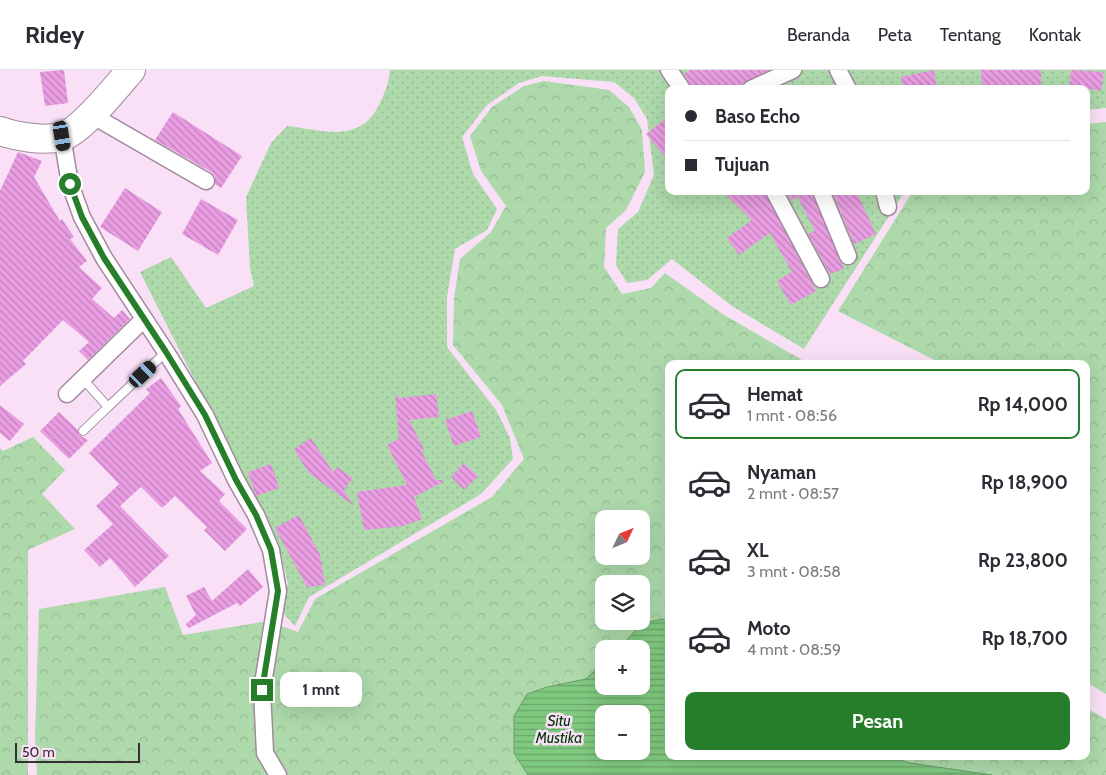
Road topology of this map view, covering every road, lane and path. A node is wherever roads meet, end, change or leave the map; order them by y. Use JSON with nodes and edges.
{"nodes":[{"id":1,"x":131,"y":70,"type":"edge"},
{"id":2,"x":669,"y":70,"type":"edge"},
{"id":3,"x":838,"y":70,"type":"edge"},
{"id":4,"x":786,"y":78,"type":"edge"},
{"id":5,"x":679,"y":85,"type":"edge"},
{"id":6,"x":763,"y":85,"type":"edge"},
{"id":7,"x":846,"y":85,"type":"edge"},
{"id":8,"x":90,"y":114,"type":"junction"},
{"id":9,"x":0,"y":130,"type":"edge"},
{"id":10,"x":62,"y":136,"type":"junction"},
{"id":11,"x":206,"y":181,"type":"dead end"},
{"id":12,"x":776,"y":195,"type":"edge"},
{"id":13,"x":823,"y":195,"type":"edge"},
{"id":14,"x":848,"y":256,"type":"dead end"},
{"id":15,"x":821,"y":278,"type":"dead end"},
{"id":16,"x":144,"y":319,"type":"junction"},
{"id":17,"x":166,"y":352,"type":"junction"},
{"id":18,"x":83,"y":379,"type":"junction"},
{"id":19,"x":67,"y":394,"type":"dead end"},
{"id":20,"x":108,"y":407,"type":"junction"},
{"id":21,"x":83,"y":431,"type":"dead end"},
{"id":22,"x":278,"y":775,"type":"edge"}],
"edges":[{"from":1,"to":8,"type":"highway"},
{"from":2,"to":5,"type":"street"},
{"from":3,"to":7,"type":"street"},
{"from":4,"to":6,"type":"street"},
{"from":8,"to":10,"type":"highway"},
{"from":8,"to":11,"type":"street"},
{"from":9,"to":10,"type":"highway"},
{"from":10,"to":16,"type":"street"},
{"from":12,"to":15,"type":"street"},
{"from":13,"to":14,"type":"street"},
{"from":16,"to":17,"type":"street"},
{"from":16,"to":18,"type":"street"},
{"from":17,"to":20,"type":"lane"},
{"from":17,"to":22,"type":"street"},
{"from":18,"to":19,"type":"street"},
{"from":18,"to":20,"type":"lane"},
{"from":20,"to":21,"type":"lane"}]}
